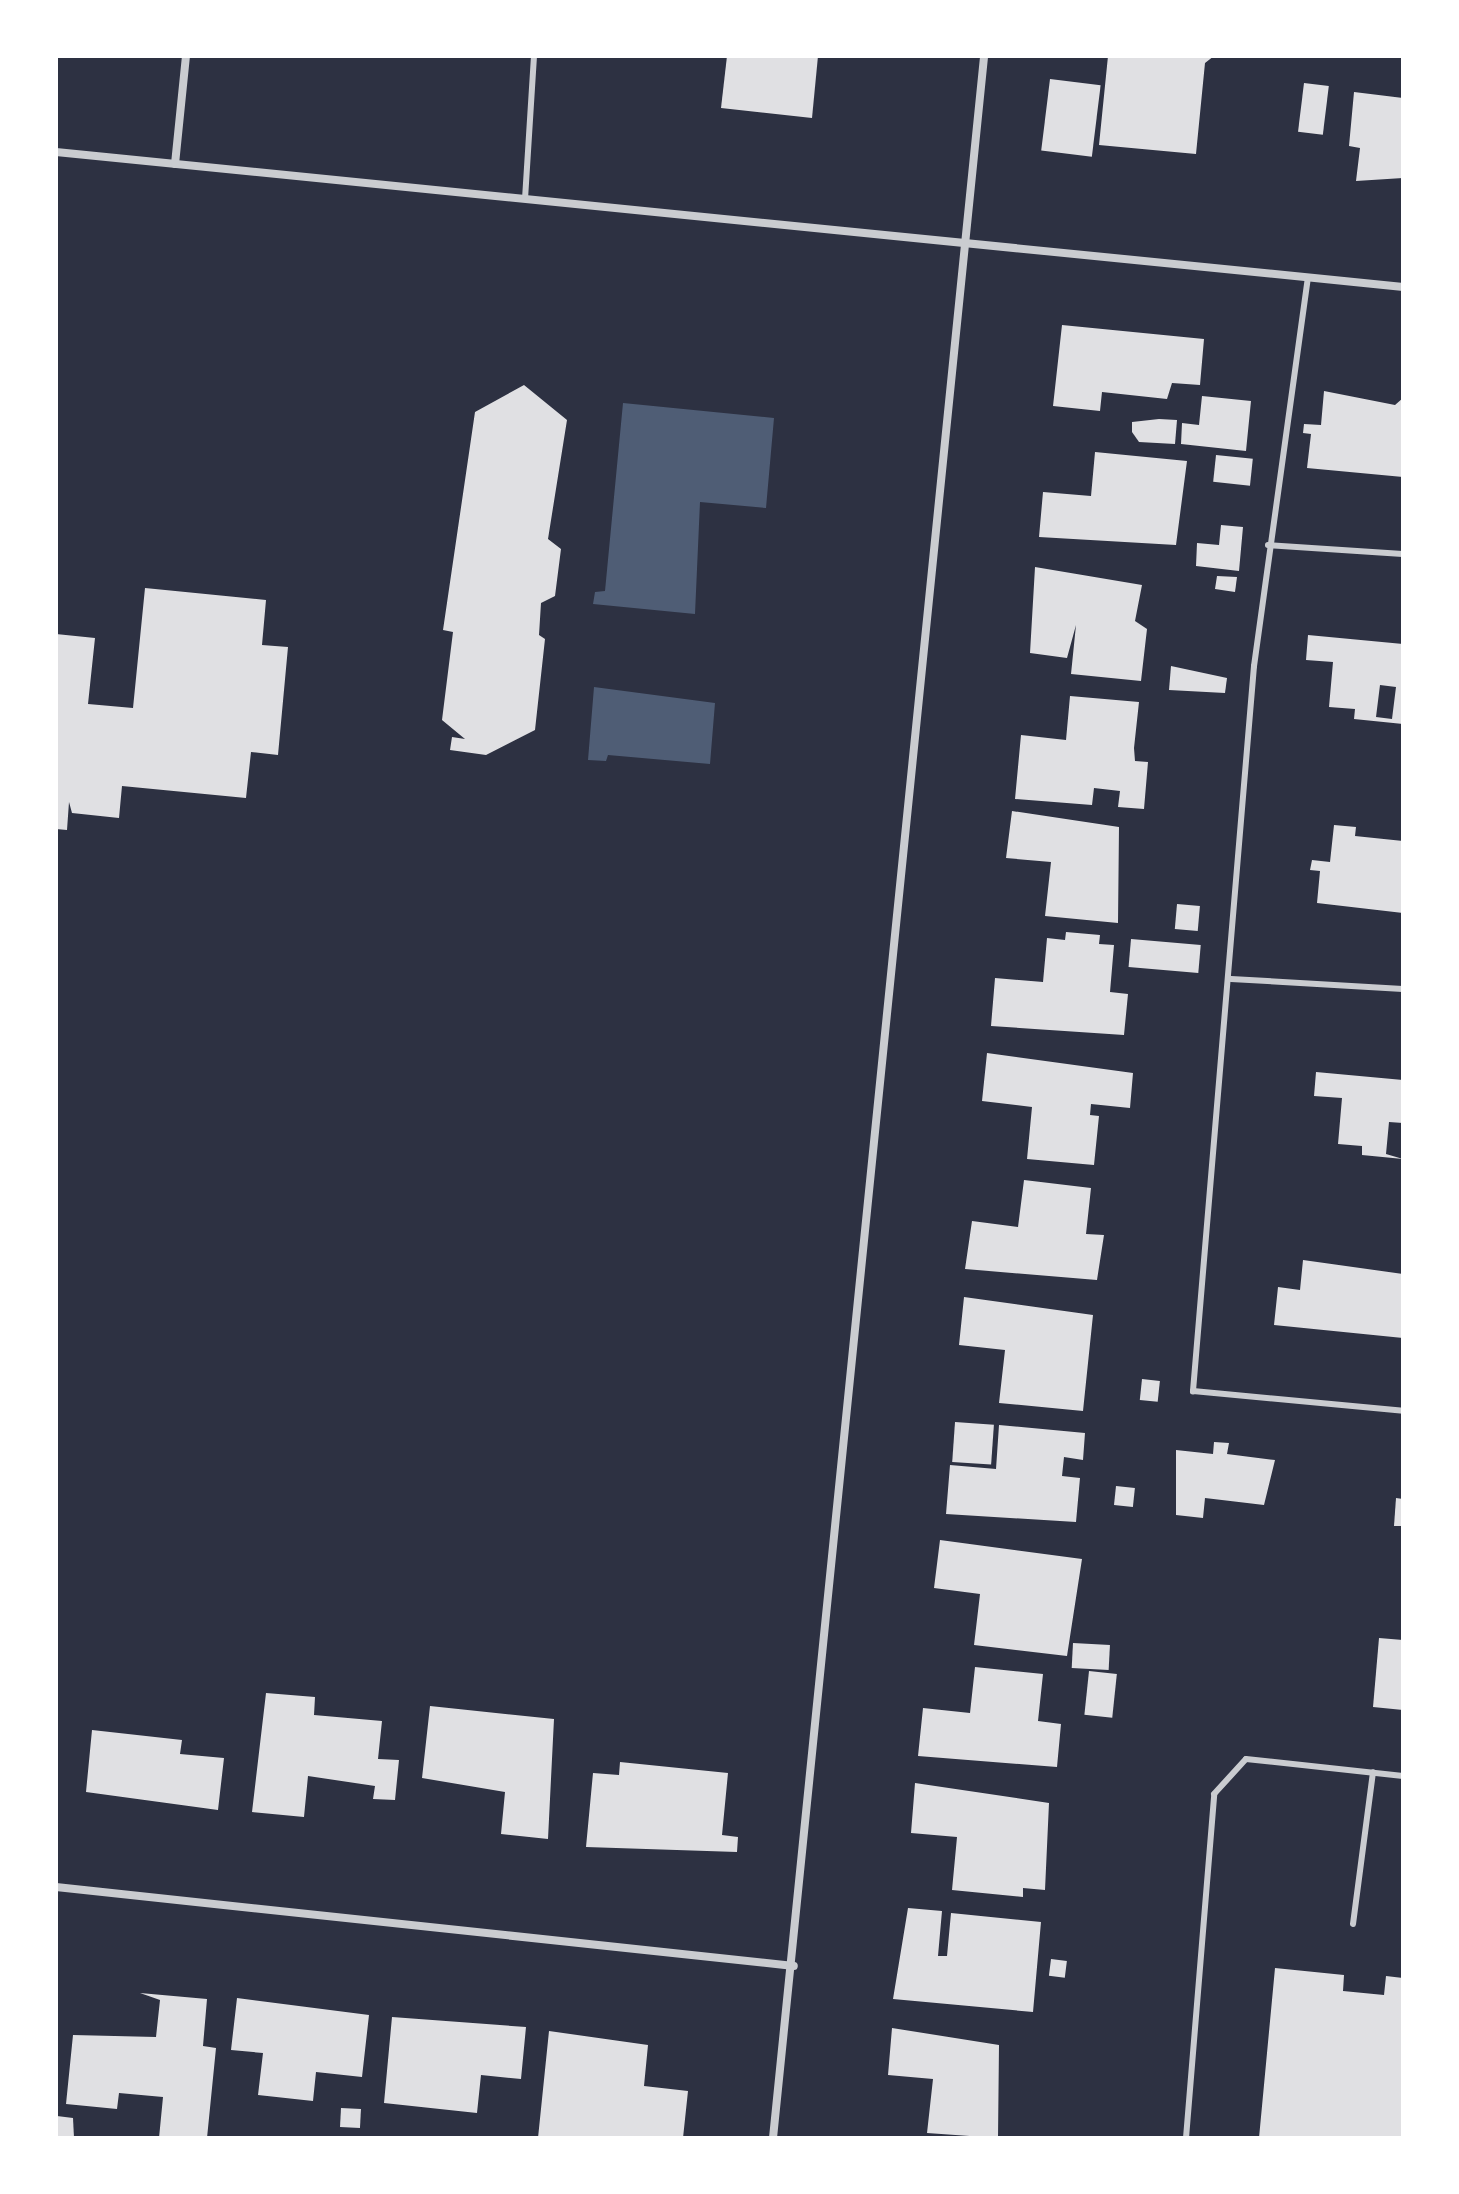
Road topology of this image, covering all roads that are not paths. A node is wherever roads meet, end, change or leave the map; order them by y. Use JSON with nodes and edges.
{"nodes":[{"id":1,"x":186,"y":56,"type":"edge"},
{"id":2,"x":534,"y":56,"type":"edge"},
{"id":3,"x":984,"y":56,"type":"edge"},
{"id":4,"x":56,"y":152,"type":"edge"},
{"id":5,"x":175,"y":164,"type":"junction"},
{"id":6,"x":525,"y":199,"type":"junction"},
{"id":7,"x":966,"y":243,"type":"junction"},
{"id":8,"x":1308,"y":277,"type":"junction"},
{"id":9,"x":1403,"y":287,"type":"edge"},
{"id":10,"x":1268,"y":545,"type":"junction"},
{"id":11,"x":1403,"y":554,"type":"edge"},
{"id":12,"x":1231,"y":979,"type":"junction"},
{"id":13,"x":1403,"y":989,"type":"edge"},
{"id":14,"x":1403,"y":1411,"type":"edge"},
{"id":15,"x":1373,"y":1772,"type":"junction"},
{"id":16,"x":1403,"y":1776,"type":"edge"},
{"id":17,"x":56,"y":1887,"type":"edge"},
{"id":18,"x":1353,"y":1924,"type":"dead end"},
{"id":19,"x":794,"y":1966,"type":"junction"},
{"id":20,"x":773,"y":2138,"type":"edge"},
{"id":21,"x":1186,"y":2138,"type":"edge"}],
"edges":[{"from":1,"to":5,"type":"street"},
{"from":2,"to":6,"type":"lane"},
{"from":3,"to":7,"type":"street"},
{"from":4,"to":5,"type":"street"},
{"from":5,"to":6,"type":"street"},
{"from":6,"to":7,"type":"street"},
{"from":7,"to":8,"type":"street"},
{"from":7,"to":19,"type":"street"},
{"from":8,"to":9,"type":"street"},
{"from":8,"to":10,"type":"lane"},
{"from":10,"to":11,"type":"lane"},
{"from":10,"to":12,"type":"lane"},
{"from":12,"to":13,"type":"lane"},
{"from":12,"to":14,"type":"lane"},
{"from":15,"to":16,"type":"lane"},
{"from":15,"to":18,"type":"lane"},
{"from":15,"to":21,"type":"lane"},
{"from":17,"to":19,"type":"street"},
{"from":19,"to":20,"type":"street"}]}
